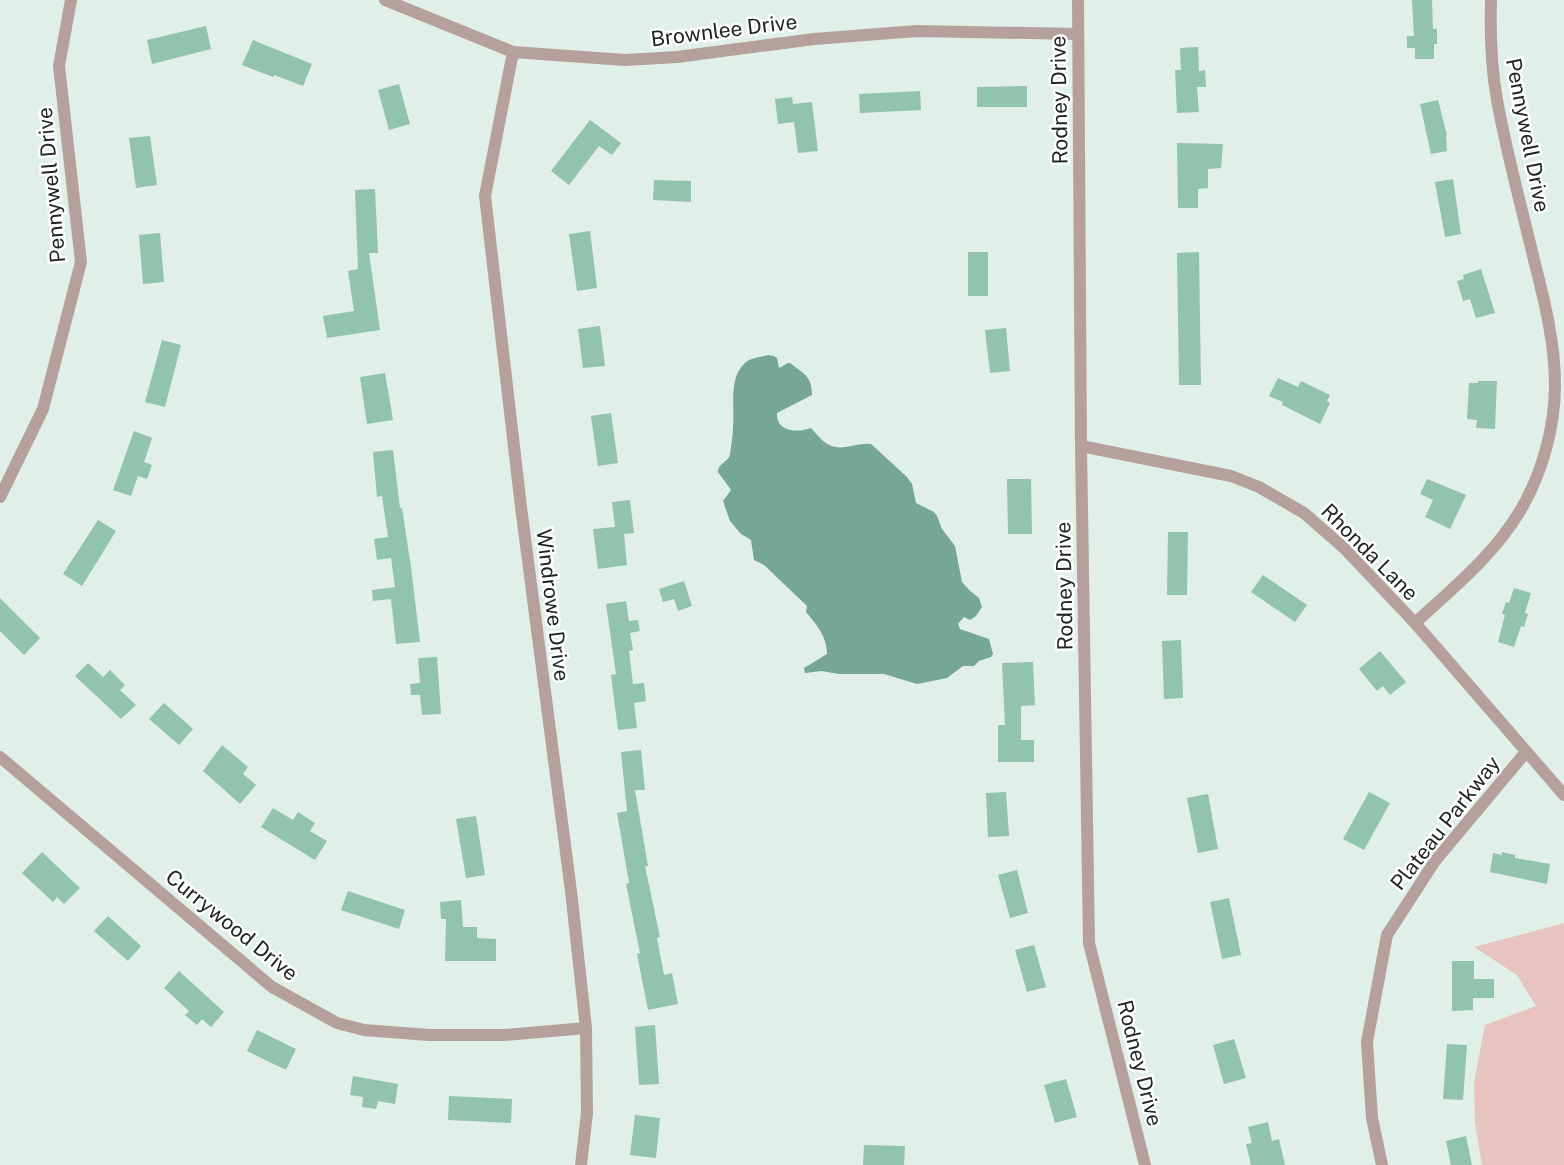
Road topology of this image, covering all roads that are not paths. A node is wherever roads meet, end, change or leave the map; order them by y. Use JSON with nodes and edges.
{"nodes":[{"id":1,"x":71,"y":0,"type":"edge"},
{"id":2,"x":385,"y":0,"type":"edge"},
{"id":3,"x":1078,"y":0,"type":"edge"},
{"id":4,"x":1491,"y":0,"type":"edge"},
{"id":5,"x":1077,"y":34,"type":"junction"},
{"id":6,"x":513,"y":52,"type":"junction"},
{"id":7,"x":1082,"y":446,"type":"junction"},
{"id":8,"x":0,"y":496,"type":"edge"},
{"id":9,"x":1414,"y":623,"type":"junction"},
{"id":10,"x":1526,"y":752,"type":"junction"},
{"id":11,"x":0,"y":757,"type":"edge"},
{"id":12,"x":1564,"y":795,"type":"edge"},
{"id":13,"x":586,"y":1028,"type":"junction"},
{"id":14,"x":581,"y":1165,"type":"edge"},
{"id":15,"x":1145,"y":1165,"type":"edge"},
{"id":16,"x":1383,"y":1165,"type":"edge"}],
"edges":[{"from":1,"to":8,"type":"street","name":"Pennywell Drive"},
{"from":2,"to":6,"type":"street","name":"Brownlee Drive"},
{"from":3,"to":5,"type":"street","name":"Rodney Drive"},
{"from":4,"to":9,"type":"street","name":"Pennywell Drive"},
{"from":5,"to":6,"type":"street","name":"Brownlee Drive"},
{"from":5,"to":7,"type":"street","name":"Rodney Drive"},
{"from":6,"to":13,"type":"street","name":"Windrowe Drive"},
{"from":7,"to":9,"type":"street","name":"Rhonda Lane"},
{"from":7,"to":15,"type":"street","name":"Rodney Drive"},
{"from":9,"to":10,"type":"street","name":"Rhonda Lane"},
{"from":10,"to":12,"type":"street","name":"Rhonda Lane"},
{"from":10,"to":16,"type":"street","name":"Plateau Parkway"},
{"from":11,"to":13,"type":"street","name":"Currywood Drive"},
{"from":13,"to":14,"type":"street","name":"Windrowe Drive"}]}
